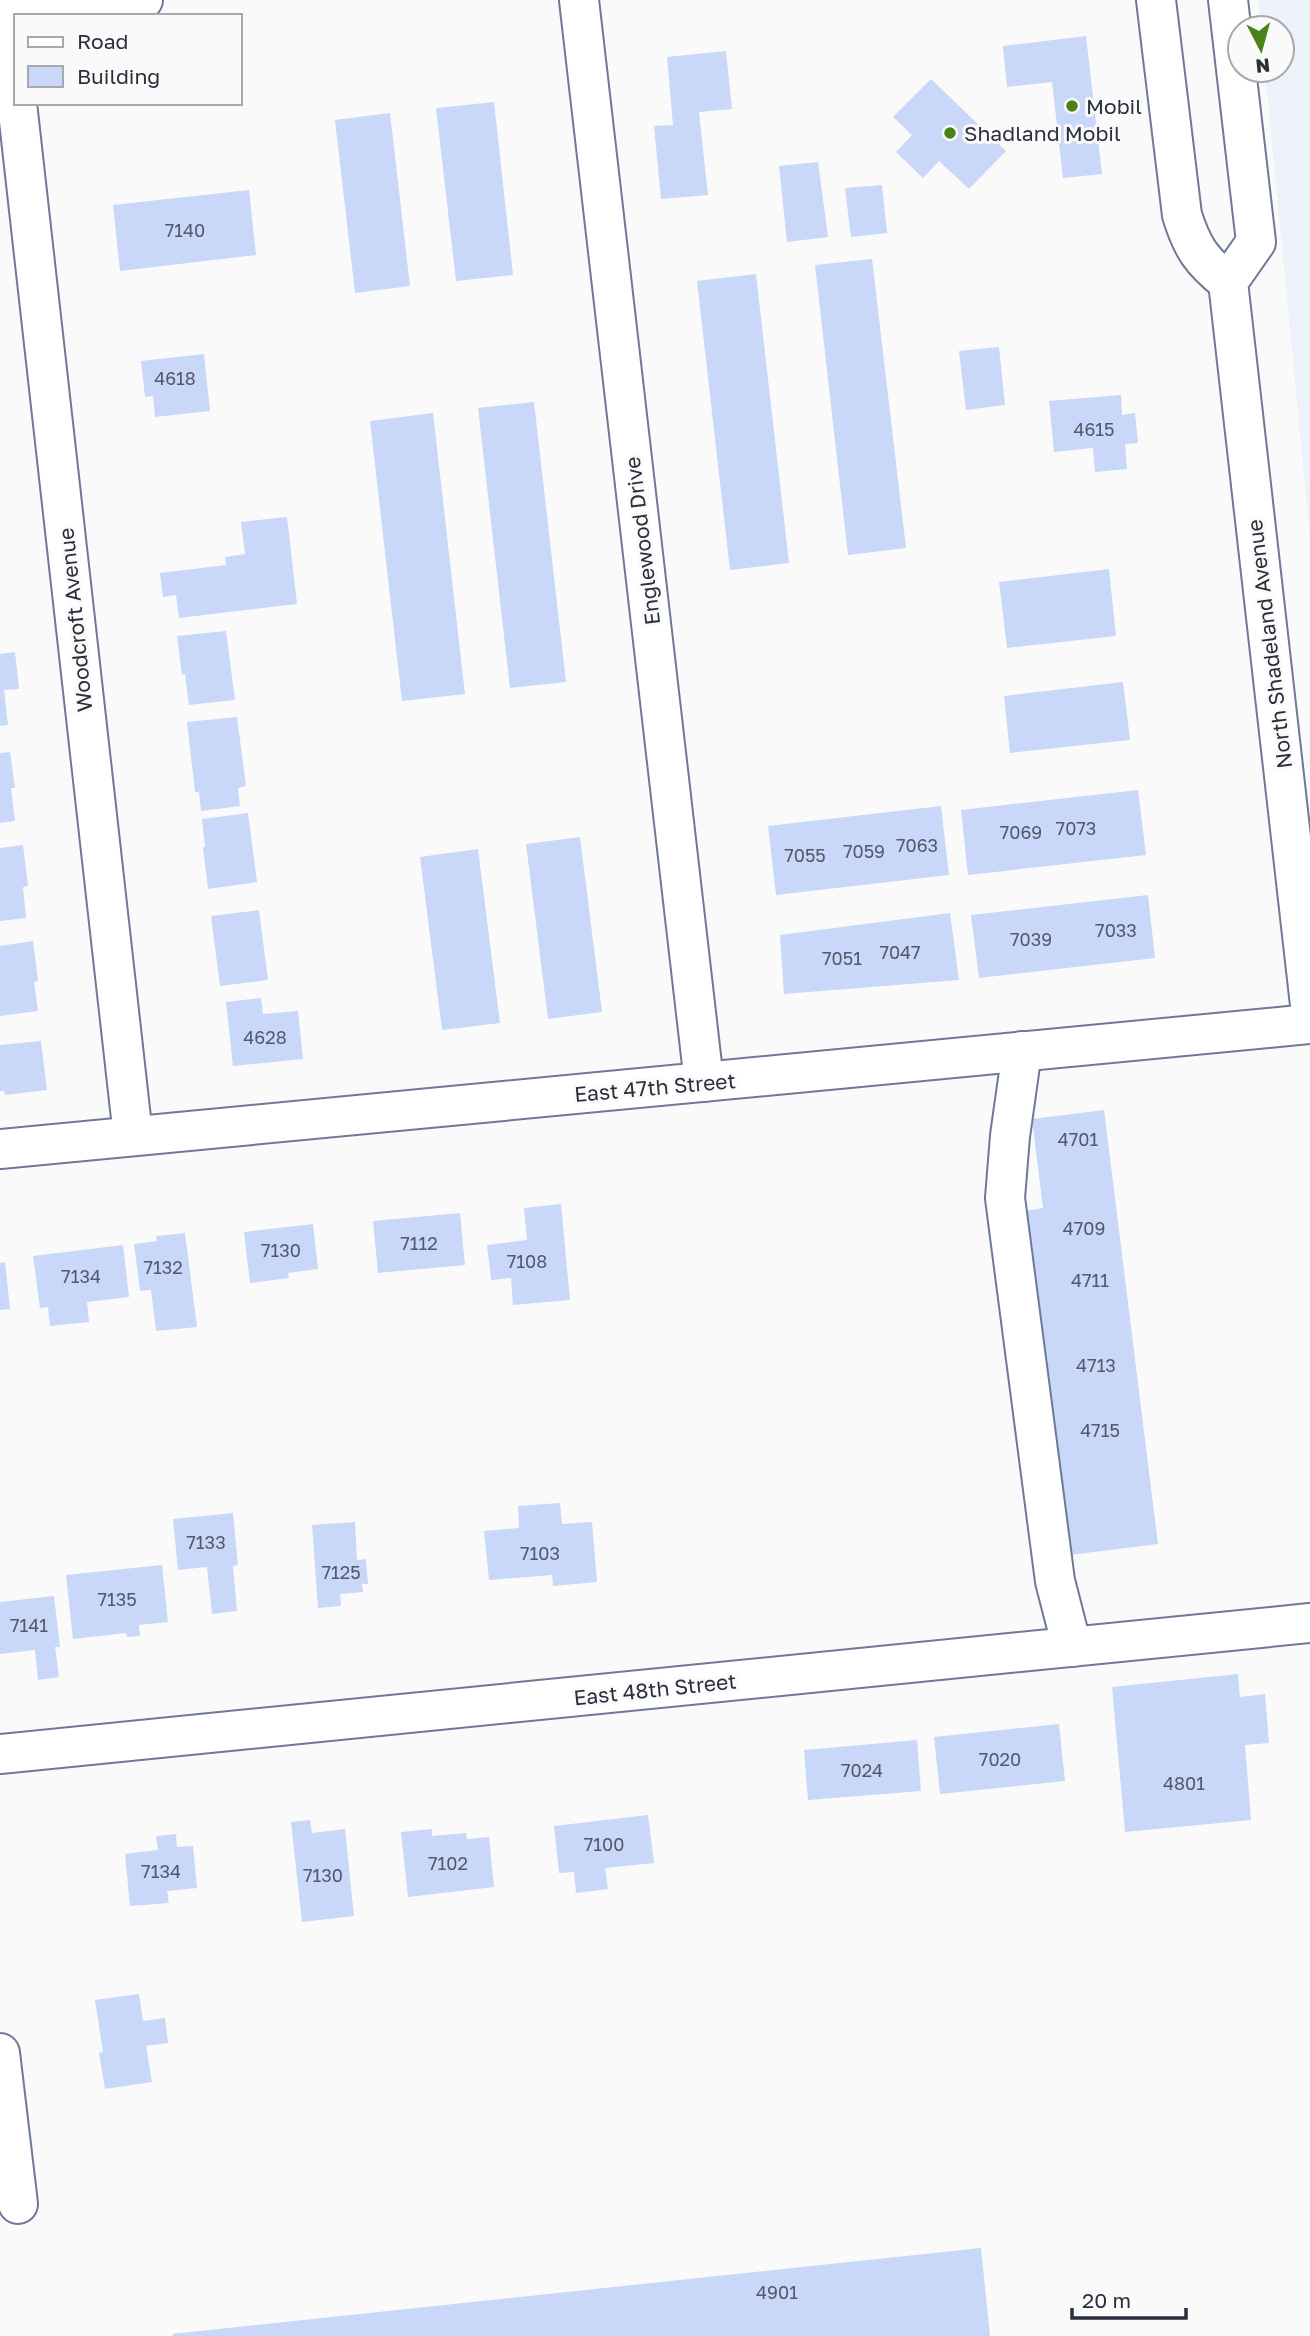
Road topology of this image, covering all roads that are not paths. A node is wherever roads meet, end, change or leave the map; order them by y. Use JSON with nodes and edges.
{"nodes":[{"id":1,"x":143,"y":0,"type":"edge"},
{"id":2,"x":579,"y":0,"type":"edge"},
{"id":3,"x":1156,"y":0,"type":"edge"},
{"id":4,"x":1228,"y":0,"type":"edge"},
{"id":5,"x":3,"y":13,"type":"edge"},
{"id":6,"x":14,"y":83,"type":"edge"},
{"id":7,"x":17,"y":105,"type":"edge"},
{"id":8,"x":1228,"y":282,"type":"junction"},
{"id":9,"x":1310,"y":1005,"type":"edge"},
{"id":10,"x":1310,"y":1024,"type":"edge"},
{"id":11,"x":1022,"y":1051,"type":"junction"},
{"id":12,"x":705,"y":1082,"type":"junction"},
{"id":13,"x":133,"y":1136,"type":"junction"},
{"id":14,"x":0,"y":1149,"type":"edge"},
{"id":15,"x":1310,"y":1623,"type":"edge"},
{"id":16,"x":1072,"y":1647,"type":"junction"},
{"id":17,"x":0,"y":1754,"type":"edge"},
{"id":18,"x":0,"y":2053,"type":"edge"},
{"id":19,"x":18,"y":2204,"type":"dead end"}],
"edges":[{"from":1,"to":5,"type":"street"},
{"from":2,"to":12,"type":"street","name":"Englewood Drive"},
{"from":3,"to":8,"type":"street"},
{"from":4,"to":8,"type":"street"},
{"from":5,"to":6,"type":"street"},
{"from":7,"to":13,"type":"street","name":"Woodcroft Avenue"},
{"from":8,"to":9,"type":"street","name":"North Shadeland Avenue"},
{"from":10,"to":11,"type":"street","name":"East 47th Street"},
{"from":11,"to":12,"type":"street","name":"East 47th Street"},
{"from":11,"to":16,"type":"street"},
{"from":12,"to":13,"type":"street","name":"East 47th Street"},
{"from":13,"to":14,"type":"street","name":"East 47th Street"},
{"from":15,"to":16,"type":"street","name":"East 48th Street"},
{"from":16,"to":17,"type":"street","name":"East 48th Street"},
{"from":18,"to":19,"type":"street"}]}
